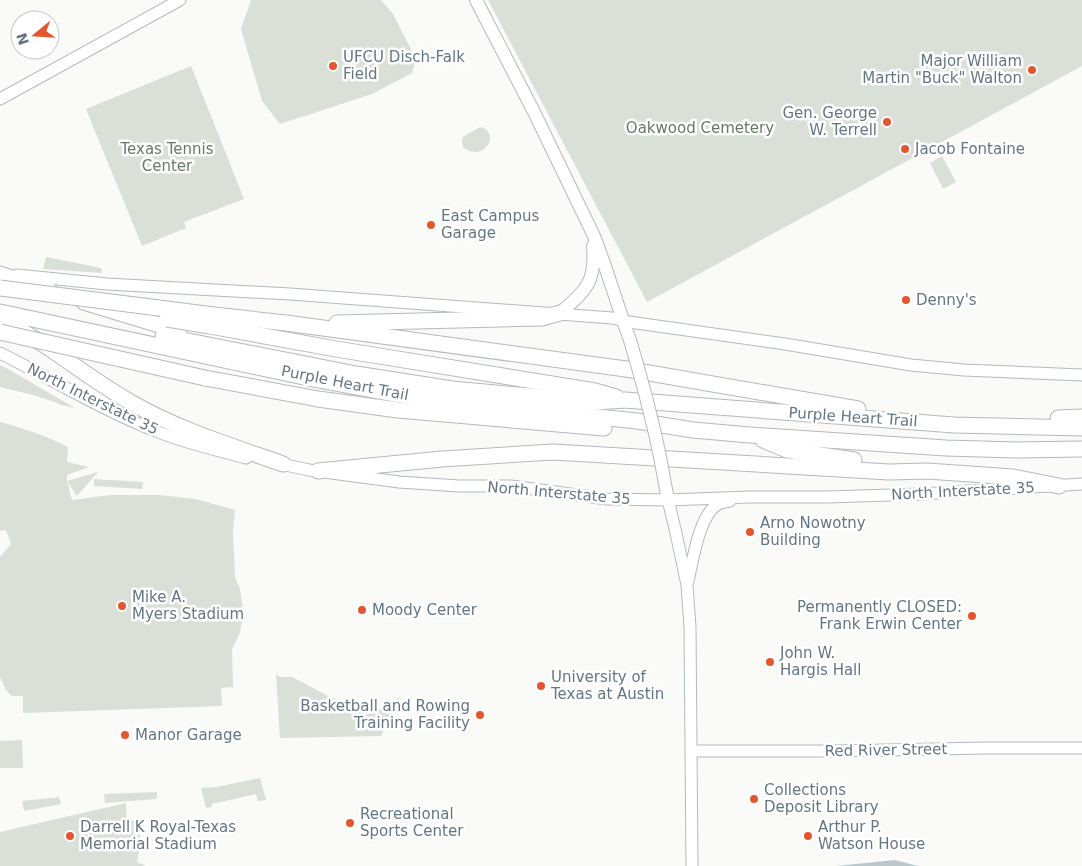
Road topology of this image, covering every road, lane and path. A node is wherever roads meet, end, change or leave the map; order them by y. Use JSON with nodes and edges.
{"nodes":[{"id":1,"x":180,"y":0,"type":"edge"},
{"id":2,"x":476,"y":0,"type":"edge"},
{"id":3,"x":0,"y":99,"type":"edge"},
{"id":4,"x":592,"y":234,"type":"junction"},
{"id":5,"x":0,"y":274,"type":"edge"},
{"id":6,"x":0,"y":288,"type":"edge"},
{"id":7,"x":0,"y":303,"type":"edge"},
{"id":8,"x":0,"y":312,"type":"edge"},
{"id":9,"x":560,"y":314,"type":"junction"},
{"id":10,"x":0,"y":319,"type":"edge"},
{"id":11,"x":623,"y":320,"type":"junction"},
{"id":12,"x":212,"y":321,"type":"junction"},
{"id":13,"x":286,"y":323,"type":"junction"},
{"id":14,"x":0,"y":332,"type":"edge"},
{"id":15,"x":0,"y":353,"type":"edge"},
{"id":16,"x":264,"y":356,"type":"junction"},
{"id":17,"x":1082,"y":375,"type":"edge"},
{"id":18,"x":624,"y":400,"type":"junction"},
{"id":19,"x":1082,"y":417,"type":"edge"},
{"id":20,"x":918,"y":422,"type":"junction"},
{"id":21,"x":954,"y":425,"type":"junction"},
{"id":22,"x":1082,"y":428,"type":"edge"},
{"id":23,"x":693,"y":430,"type":"junction"},
{"id":24,"x":750,"y":435,"type":"junction"},
{"id":25,"x":1082,"y":449,"type":"edge"},
{"id":26,"x":283,"y":464,"type":"junction"},
{"id":27,"x":318,"y":471,"type":"junction"},
{"id":28,"x":903,"y":471,"type":"junction"},
{"id":29,"x":1082,"y":484,"type":"edge"},
{"id":30,"x":1059,"y":486,"type":"junction"},
{"id":31,"x":748,"y":497,"type":"junction"},
{"id":32,"x":668,"y":500,"type":"junction"},
{"id":33,"x":687,"y":585,"type":"junction"},
{"id":34,"x":1082,"y":748,"type":"edge"},
{"id":35,"x":691,"y":751,"type":"junction"},
{"id":36,"x":692,"y":866,"type":"edge"}],
"edges":[{"from":1,"to":3,"type":"main road"},
{"from":2,"to":4,"type":"main road"},
{"from":4,"to":9,"type":"main road"},
{"from":4,"to":11,"type":"main road"},
{"from":5,"to":9,"type":"main road"},
{"from":5,"to":16,"type":"highway"},
{"from":6,"to":12,"type":"highway","bridge":true},
{"from":7,"to":16,"type":"highway","name":"Purple Heart Trail"},
{"from":8,"to":23,"type":"highway","name":"Purple Heart Trail"},
{"from":9,"to":11,"type":"main road"},
{"from":9,"to":13,"type":"highway"},
{"from":10,"to":26,"type":"highway"},
{"from":11,"to":17,"type":"main road"},
{"from":11,"to":32,"type":"main road","bridge":true},
{"from":12,"to":13,"type":"highway"},
{"from":12,"to":18,"type":"highway","name":"Purple Heart Trail"},
{"from":13,"to":20,"type":"highway"},
{"from":14,"to":23,"type":"highway","name":"Purple Heart Trail","bridge":true},
{"from":15,"to":26,"type":"main road","name":"North Interstate 35"},
{"from":16,"to":18,"type":"highway","name":"Purple Heart Trail"},
{"from":18,"to":20,"type":"highway","name":"Purple Heart Trail"},
{"from":19,"to":21,"type":"highway"},
{"from":20,"to":21,"type":"highway","name":"Purple Heart Trail"},
{"from":21,"to":22,"type":"highway","name":"Purple Heart Trail"},
{"from":23,"to":24,"type":"highway","name":"Purple Heart Trail"},
{"from":24,"to":25,"type":"highway","name":"Purple Heart Trail"},
{"from":24,"to":28,"type":"highway"},
{"from":26,"to":27,"type":"main road","name":"North Interstate 35"},
{"from":27,"to":28,"type":"highway"},
{"from":27,"to":32,"type":"main road","name":"North Interstate 35"},
{"from":28,"to":30,"type":"highway"},
{"from":29,"to":30,"type":"main road","name":"North Interstate 35"},
{"from":30,"to":31,"type":"main road","name":"North Interstate 35"},
{"from":31,"to":32,"type":"main road","name":"North Interstate 35"},
{"from":31,"to":33,"type":"main road"},
{"from":32,"to":33,"type":"main road"},
{"from":33,"to":35,"type":"main road"},
{"from":34,"to":35,"type":"main road","name":"Red River Street"},
{"from":35,"to":36,"type":"main road"}]}
